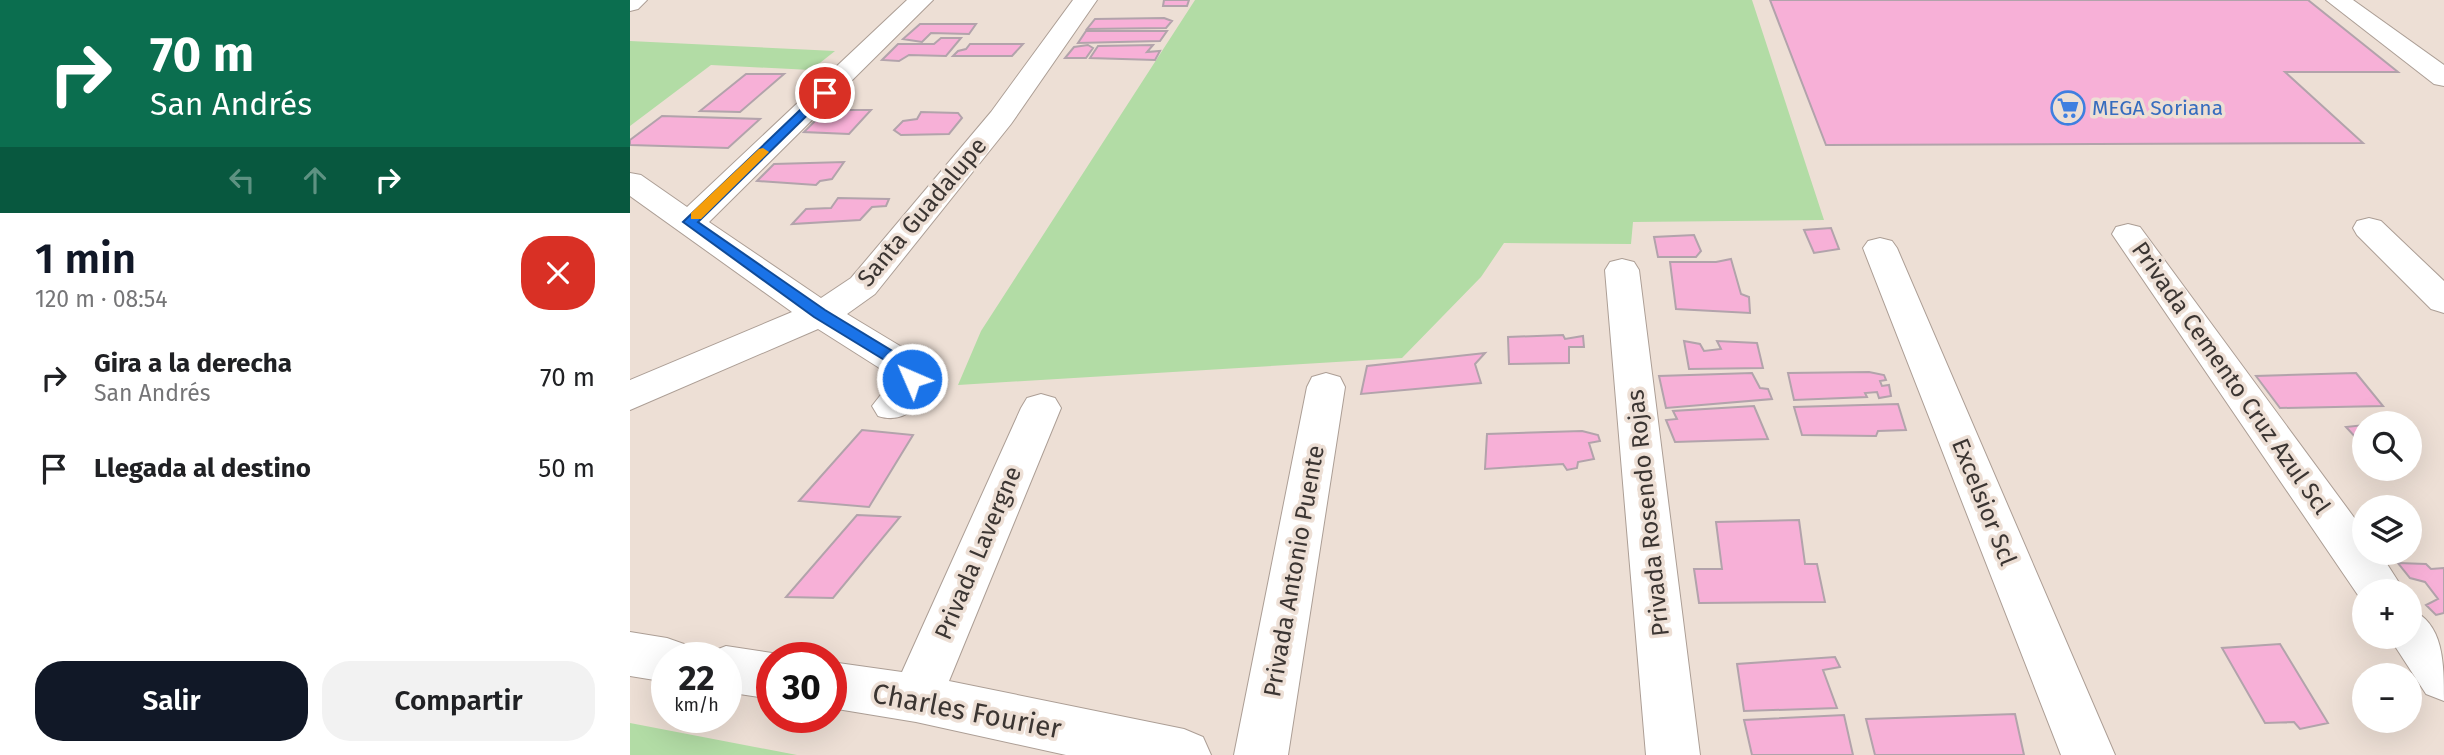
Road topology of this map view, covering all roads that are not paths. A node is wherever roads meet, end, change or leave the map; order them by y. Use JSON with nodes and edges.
{"nodes":[{"id":1,"x":635,"y":0,"type":"edge"},
{"id":2,"x":921,"y":0,"type":"edge"},
{"id":3,"x":1085,"y":0,"type":"edge"},
{"id":4,"x":2338,"y":0,"type":"edge"},
{"id":5,"x":630,"y":4,"type":"edge"},
{"id":6,"x":2444,"y":78,"type":"edge"},
{"id":7,"x":630,"y":182,"type":"edge"},
{"id":8,"x":690,"y":222,"type":"junction"},
{"id":9,"x":2369,"y":228,"type":"dead end"},
{"id":10,"x":2128,"y":234,"type":"dead end"},
{"id":11,"x":1880,"y":248,"type":"dead end"},
{"id":12,"x":1622,"y":270,"type":"dead end"},
{"id":13,"x":2444,"y":301,"type":"edge"},
{"id":14,"x":820,"y":314,"type":"junction"},
{"id":15,"x":1326,"y":387,"type":"dead end"},
{"id":16,"x":630,"y":396,"type":"edge"},
{"id":17,"x":891,"y":406,"type":"dead end"},
{"id":18,"x":1041,"y":408,"type":"dead end"},
{"id":19,"x":2373,"y":579,"type":"edge"},
{"id":20,"x":2422,"y":647,"type":"edge"},
{"id":21,"x":630,"y":654,"type":"edge"},
{"id":22,"x":651,"y":657,"type":"edge"},
{"id":23,"x":2444,"y":678,"type":"edge"},
{"id":24,"x":847,"y":687,"type":"edge"},
{"id":25,"x":916,"y":698,"type":"junction"},
{"id":26,"x":1184,"y":755,"type":"edge"},
{"id":27,"x":1261,"y":755,"type":"edge"},
{"id":28,"x":1673,"y":755,"type":"edge"},
{"id":29,"x":2088,"y":755,"type":"edge"}],
"edges":[{"from":1,"to":5,"type":"street"},
{"from":2,"to":8,"type":"street"},
{"from":3,"to":14,"type":"street","name":"Santa Guadalupe"},
{"from":4,"to":6,"type":"street"},
{"from":7,"to":8,"type":"street"},
{"from":8,"to":14,"type":"street"},
{"from":9,"to":13,"type":"street"},
{"from":10,"to":19,"type":"street","name":"Privada Cemento Cruz Azul Scl"},
{"from":11,"to":29,"type":"street","name":"Excelsior Scl"},
{"from":12,"to":28,"type":"street","name":"Privada Rosendo Rojas"},
{"from":14,"to":16,"type":"street","name":"Santa Guadalupe"},
{"from":14,"to":17,"type":"street"},
{"from":15,"to":27,"type":"street","name":"Privada Antonio Puente"},
{"from":18,"to":25,"type":"street","name":"Privada Lavergne"},
{"from":20,"to":23,"type":"street"},
{"from":21,"to":22,"type":"street"},
{"from":24,"to":25,"type":"street","name":"Charles Fourier"},
{"from":25,"to":26,"type":"street","name":"Charles Fourier"}]}
